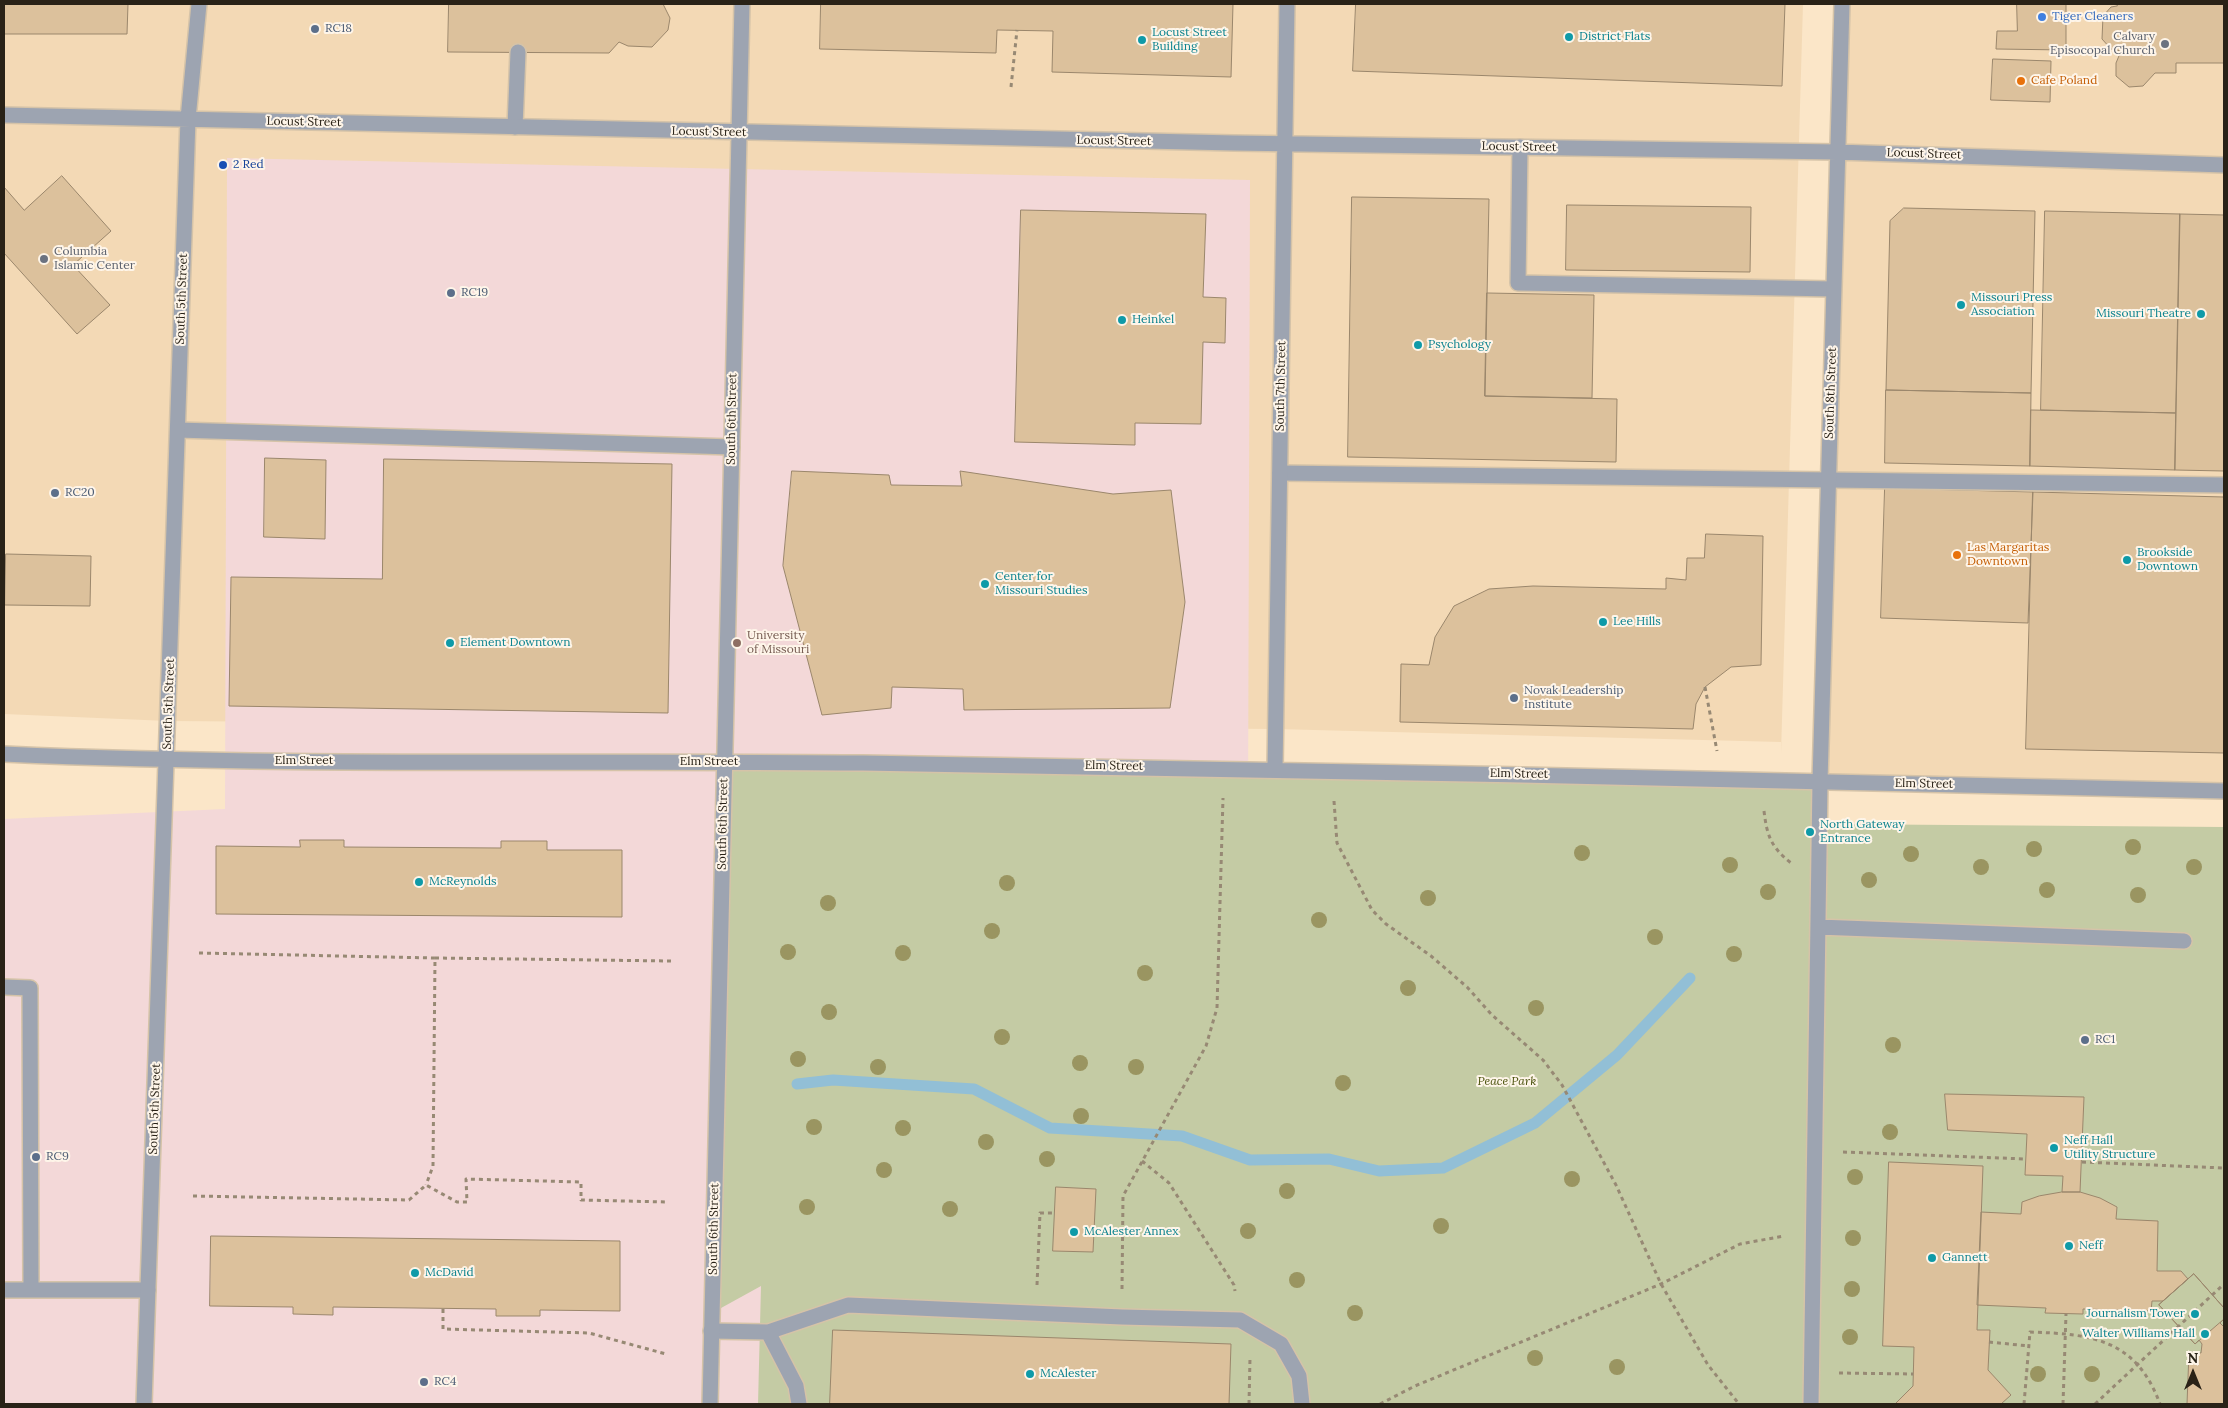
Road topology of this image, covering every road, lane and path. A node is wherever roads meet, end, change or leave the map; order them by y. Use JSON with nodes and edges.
{"nodes":[{"id":1,"x":199,"y":4,"type":"edge"},
{"id":2,"x":742,"y":4,"type":"edge"},
{"id":3,"x":1287,"y":4,"type":"edge"},
{"id":4,"x":1842,"y":4,"type":"edge"},
{"id":5,"x":1017,"y":30,"type":"dead end"},
{"id":6,"x":518,"y":52,"type":"dead end"},
{"id":7,"x":1011,"y":87,"type":"dead end"},
{"id":8,"x":4,"y":115,"type":"edge"},
{"id":9,"x":188,"y":119,"type":"junction"},
{"id":10,"x":515,"y":127,"type":"junction"},
{"id":11,"x":739,"y":133,"type":"junction"},
{"id":12,"x":1284,"y":144,"type":"junction"},
{"id":13,"x":1520,"y":147,"type":"junction"},
{"id":14,"x":1837,"y":152,"type":"junction"},
{"id":15,"x":2224,"y":165,"type":"edge"},
{"id":16,"x":1833,"y":289,"type":"junction"},
{"id":17,"x":178,"y":430,"type":"junction"},
{"id":18,"x":732,"y":447,"type":"junction"},
{"id":19,"x":1280,"y":473,"type":"junction"},
{"id":20,"x":1828,"y":479,"type":"junction"},
{"id":21,"x":2224,"y":485,"type":"edge"},
{"id":22,"x":1705,"y":687,"type":"dead end"},
{"id":23,"x":1717,"y":751,"type":"dead end"},
{"id":24,"x":4,"y":754,"type":"edge"},
{"id":25,"x":167,"y":760,"type":"junction"},
{"id":26,"x":724,"y":762,"type":"junction"},
{"id":27,"x":1275,"y":768,"type":"junction"},
{"id":28,"x":1820,"y":781,"type":"junction"},
{"id":29,"x":2224,"y":791,"type":"edge"},
{"id":30,"x":1223,"y":798,"type":"dead end"},
{"id":31,"x":1334,"y":801,"type":"dead end"},
{"id":32,"x":1818,"y":927,"type":"junction"},
{"id":33,"x":2184,"y":941,"type":"dead end"},
{"id":34,"x":199,"y":953,"type":"dead end"},
{"id":35,"x":435,"y":958,"type":"junction"},
{"id":36,"x":672,"y":962,"type":"dead end"},
{"id":37,"x":4,"y":987,"type":"edge"},
{"id":38,"x":1838,"y":1152,"type":"dead end"},
{"id":39,"x":2026,"y":1159,"type":"dead end"},
{"id":40,"x":1142,"y":1161,"type":"junction"},
{"id":41,"x":2082,"y":1162,"type":"dead end"},
{"id":42,"x":2224,"y":1168,"type":"edge"},
{"id":43,"x":426,"y":1185,"type":"junction"},
{"id":44,"x":193,"y":1196,"type":"dead end"},
{"id":45,"x":668,"y":1202,"type":"dead end"},
{"id":46,"x":1055,"y":1213,"type":"dead end"},
{"id":47,"x":1813,"y":1235,"type":"junction"},
{"id":48,"x":1661,"y":1284,"type":"junction"},
{"id":49,"x":2224,"y":1284,"type":"edge"},
{"id":50,"x":4,"y":1290,"type":"edge"},
{"id":51,"x":30,"y":1290,"type":"junction"},
{"id":52,"x":148,"y":1290,"type":"junction"},
{"id":53,"x":443,"y":1309,"type":"dead end"},
{"id":54,"x":1035,"y":1313,"type":"junction"},
{"id":55,"x":2066,"y":1314,"type":"dead end"},
{"id":56,"x":1122,"y":1317,"type":"junction"},
{"id":57,"x":1240,"y":1320,"type":"junction"},
{"id":58,"x":711,"y":1331,"type":"junction"},
{"id":59,"x":768,"y":1332,"type":"junction"},
{"id":60,"x":2064,"y":1333,"type":"junction"},
{"id":61,"x":1989,"y":1342,"type":"dead end"},
{"id":62,"x":2029,"y":1346,"type":"junction"},
{"id":63,"x":666,"y":1354,"type":"dead end"},
{"id":64,"x":2138,"y":1363,"type":"junction"},
{"id":65,"x":1832,"y":1373,"type":"dead end"},
{"id":66,"x":1913,"y":1374,"type":"dead end"},
{"id":67,"x":144,"y":1404,"type":"edge"},
{"id":68,"x":710,"y":1404,"type":"edge"},
{"id":69,"x":799,"y":1404,"type":"edge"},
{"id":70,"x":1249,"y":1404,"type":"edge"},
{"id":71,"x":1302,"y":1404,"type":"edge"},
{"id":72,"x":1380,"y":1404,"type":"edge"},
{"id":73,"x":1739,"y":1404,"type":"edge"},
{"id":74,"x":1811,"y":1404,"type":"edge"},
{"id":75,"x":2024,"y":1404,"type":"edge"},
{"id":76,"x":2063,"y":1404,"type":"edge"},
{"id":77,"x":2095,"y":1404,"type":"edge"},
{"id":78,"x":2160,"y":1404,"type":"edge"}],
"edges":[{"from":1,"to":9,"type":"street","name":"South 5th Street"},
{"from":2,"to":11,"type":"street","name":"South 6th Street"},
{"from":3,"to":12,"type":"street","name":"South 7th Street"},
{"from":4,"to":14,"type":"street","name":"South 8th Street"},
{"from":5,"to":7,"type":"path"},
{"from":6,"to":10,"type":"street"},
{"from":8,"to":9,"type":"street","name":"Locust Street"},
{"from":9,"to":10,"type":"street","name":"Locust Street"},
{"from":9,"to":17,"type":"street","name":"South 5th Street"},
{"from":10,"to":11,"type":"street","name":"Locust Street"},
{"from":11,"to":12,"type":"street","name":"Locust Street"},
{"from":11,"to":18,"type":"street","name":"South 6th Street"},
{"from":12,"to":13,"type":"street","name":"Locust Street"},
{"from":12,"to":19,"type":"street","name":"South 7th Street"},
{"from":13,"to":14,"type":"street","name":"Locust Street"},
{"from":13,"to":16,"type":"street"},
{"from":14,"to":15,"type":"street","name":"Locust Street"},
{"from":14,"to":16,"type":"street","name":"South 8th Street"},
{"from":16,"to":20,"type":"street","name":"South 8th Street"},
{"from":17,"to":18,"type":"street"},
{"from":17,"to":25,"type":"street","name":"South 5th Street"},
{"from":18,"to":26,"type":"street","name":"South 6th Street"},
{"from":19,"to":20,"type":"street"},
{"from":19,"to":27,"type":"street","name":"South 7th Street"},
{"from":20,"to":21,"type":"street"},
{"from":20,"to":28,"type":"street","name":"South 8th Street"},
{"from":22,"to":23,"type":"path"},
{"from":24,"to":25,"type":"street","name":"Elm Street"},
{"from":25,"to":26,"type":"street","name":"Elm Street"},
{"from":25,"to":52,"type":"street","name":"South 5th Street"},
{"from":26,"to":27,"type":"street","name":"Elm Street"},
{"from":26,"to":58,"type":"street","name":"South 6th Street"},
{"from":27,"to":28,"type":"street","name":"Elm Street"},
{"from":28,"to":29,"type":"street","name":"Elm Street"},
{"from":28,"to":32,"type":"street","name":"South 8th Street"},
{"from":30,"to":40,"type":"path"},
{"from":31,"to":48,"type":"path"},
{"from":32,"to":33,"type":"street"},
{"from":32,"to":47,"type":"street","name":"South 8th Street"},
{"from":34,"to":35,"type":"path"},
{"from":35,"to":36,"type":"path"},
{"from":35,"to":43,"type":"path"},
{"from":37,"to":51,"type":"street"},
{"from":38,"to":39,"type":"path"},
{"from":40,"to":56,"type":"path"},
{"from":40,"to":57,"type":"path"},
{"from":41,"to":42,"type":"path"},
{"from":43,"to":44,"type":"path"},
{"from":43,"to":45,"type":"path"},
{"from":46,"to":54,"type":"path"},
{"from":47,"to":48,"type":"path"},
{"from":47,"to":74,"type":"street","name":"South 8th Street"},
{"from":48,"to":72,"type":"path"},
{"from":48,"to":73,"type":"path"},
{"from":49,"to":64,"type":"path"},
{"from":50,"to":51,"type":"street"},
{"from":51,"to":52,"type":"street"},
{"from":52,"to":67,"type":"street","name":"South 5th Street"},
{"from":53,"to":63,"type":"path"},
{"from":54,"to":56,"type":"street"},
{"from":54,"to":59,"type":"street"},
{"from":55,"to":60,"type":"path"},
{"from":56,"to":57,"type":"street"},
{"from":57,"to":70,"type":"path"},
{"from":57,"to":71,"type":"street"},
{"from":58,"to":59,"type":"street"},
{"from":58,"to":68,"type":"street","name":"South 6th Street"},
{"from":59,"to":69,"type":"street"},
{"from":60,"to":62,"type":"path"},
{"from":60,"to":64,"type":"path"},
{"from":60,"to":76,"type":"path"},
{"from":61,"to":62,"type":"path"},
{"from":62,"to":75,"type":"path"},
{"from":64,"to":77,"type":"path"},
{"from":64,"to":78,"type":"path"},
{"from":65,"to":66,"type":"path"}]}
